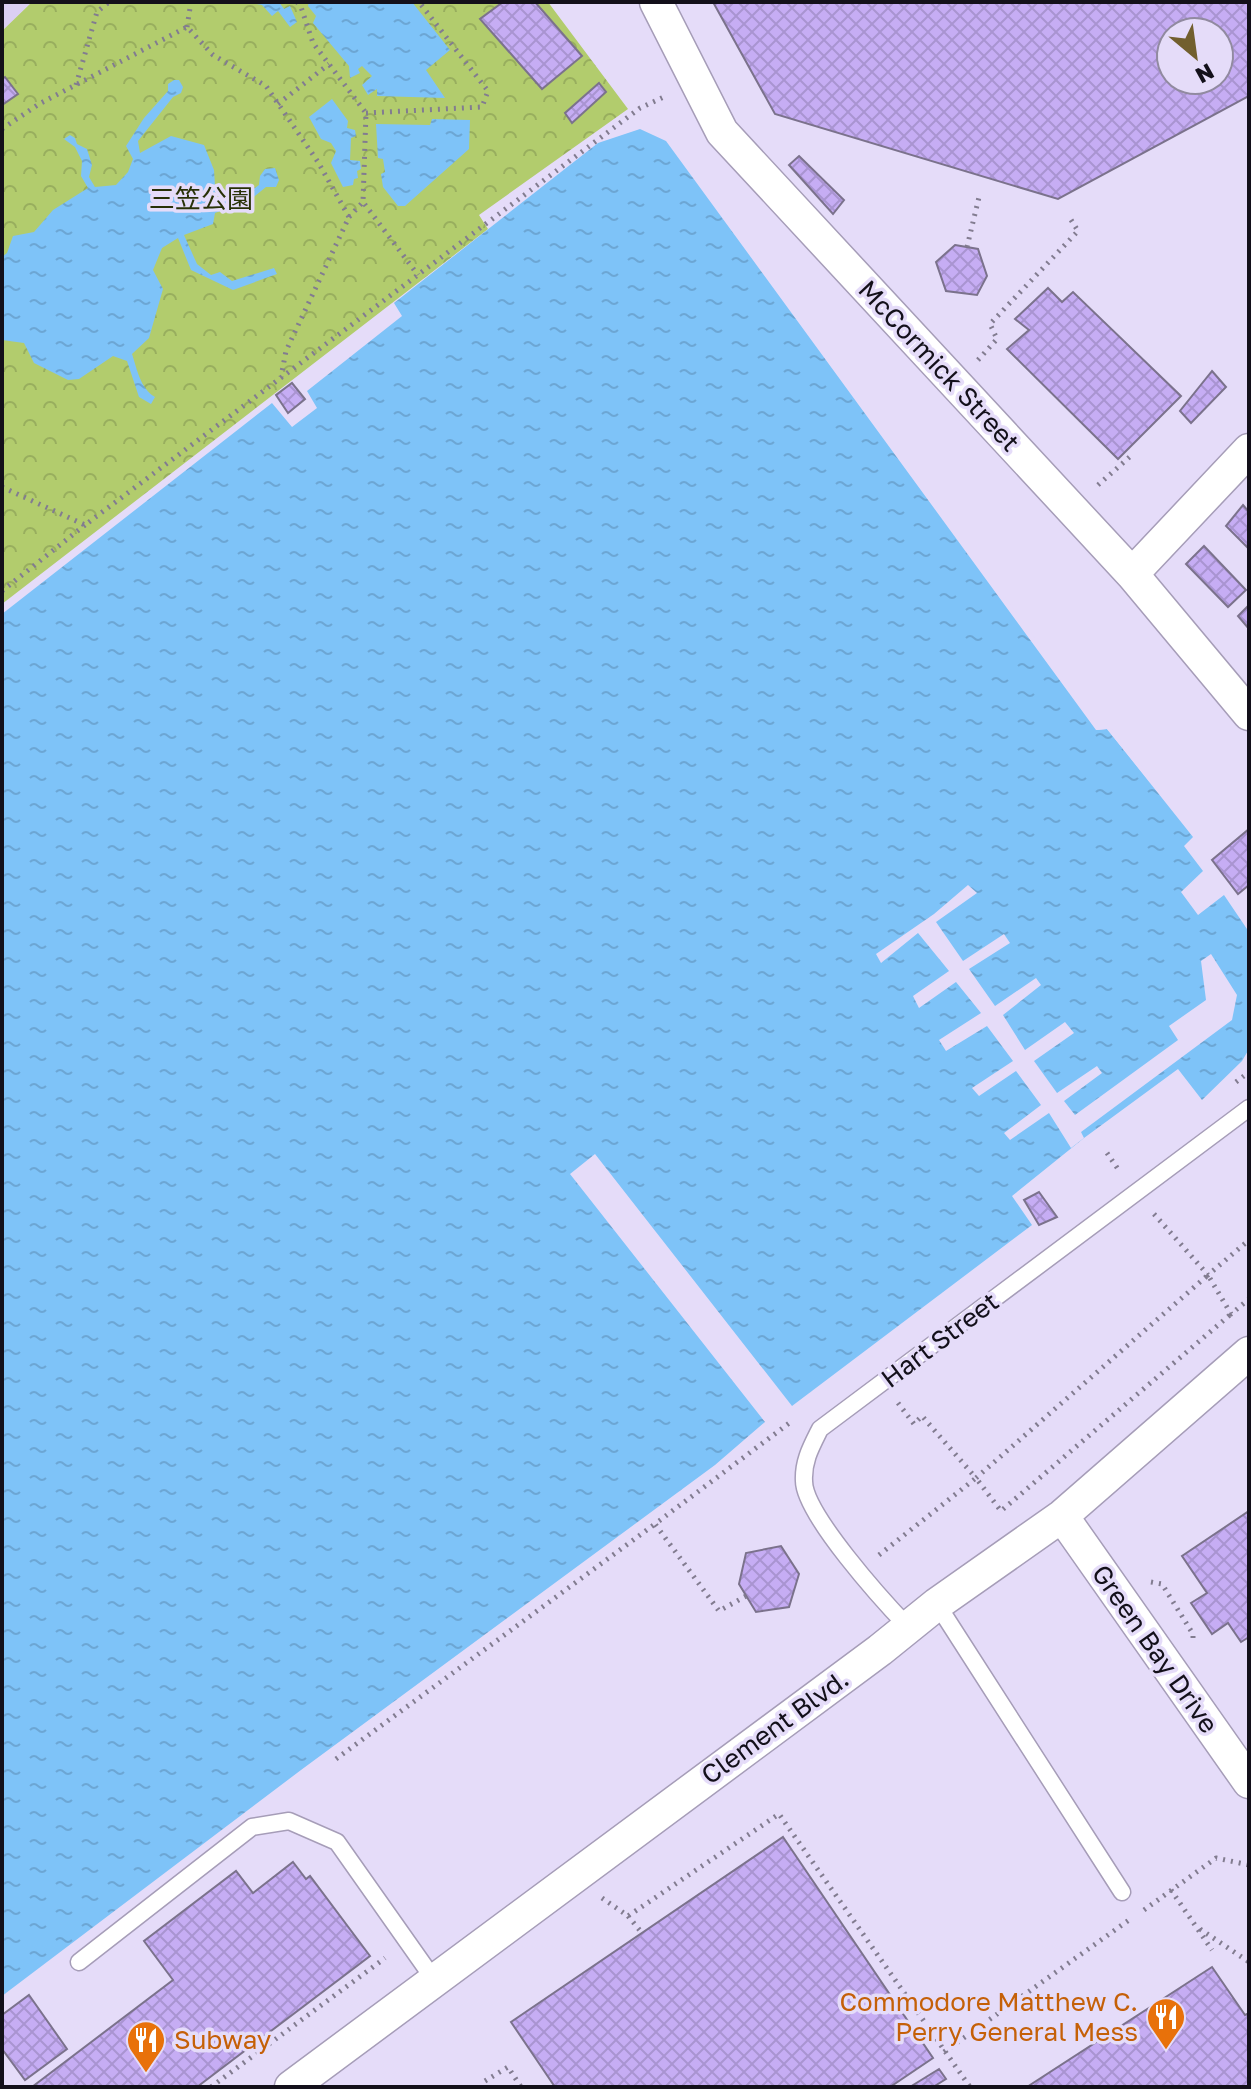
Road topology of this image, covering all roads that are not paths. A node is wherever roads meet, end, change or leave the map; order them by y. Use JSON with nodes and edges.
{"nodes":[{"id":1,"x":656,"y":2,"type":"edge"},
{"id":2,"x":1249,"y":450,"type":"edge"},
{"id":3,"x":1132,"y":574,"type":"junction"},
{"id":4,"x":1246,"y":705,"type":"edge"},
{"id":5,"x":1249,"y":1108,"type":"edge"},
{"id":6,"x":1249,"y":1353,"type":"edge"},
{"id":7,"x":1062,"y":1516,"type":"junction"},
{"id":8,"x":937,"y":1604,"type":"junction"},
{"id":9,"x":908,"y":1627,"type":"junction"},
{"id":10,"x":1249,"y":1782,"type":"edge"},
{"id":11,"x":1122,"y":1892,"type":"dead end"},
{"id":12,"x":79,"y":1962,"type":"dead end"},
{"id":13,"x":435,"y":1981,"type":"junction"},
{"id":14,"x":291,"y":2087,"type":"edge"}],
"edges":[{"from":1,"to":3,"type":"street","name":"McCormick Street"},
{"from":2,"to":3,"type":"street"},
{"from":3,"to":4,"type":"street","name":"McCormick Street"},
{"from":5,"to":9,"type":"lane","name":"Hart Street"},
{"from":6,"to":7,"type":"street","name":"Clement Blvd."},
{"from":7,"to":8,"type":"street","name":"Clement Blvd."},
{"from":7,"to":10,"type":"street","name":"Green Bay Drive"},
{"from":8,"to":9,"type":"street","name":"Clement Blvd."},
{"from":8,"to":11,"type":"lane"},
{"from":9,"to":13,"type":"street","name":"Clement Blvd."},
{"from":12,"to":13,"type":"lane"},
{"from":13,"to":14,"type":"street","name":"Clement Blvd."}]}
